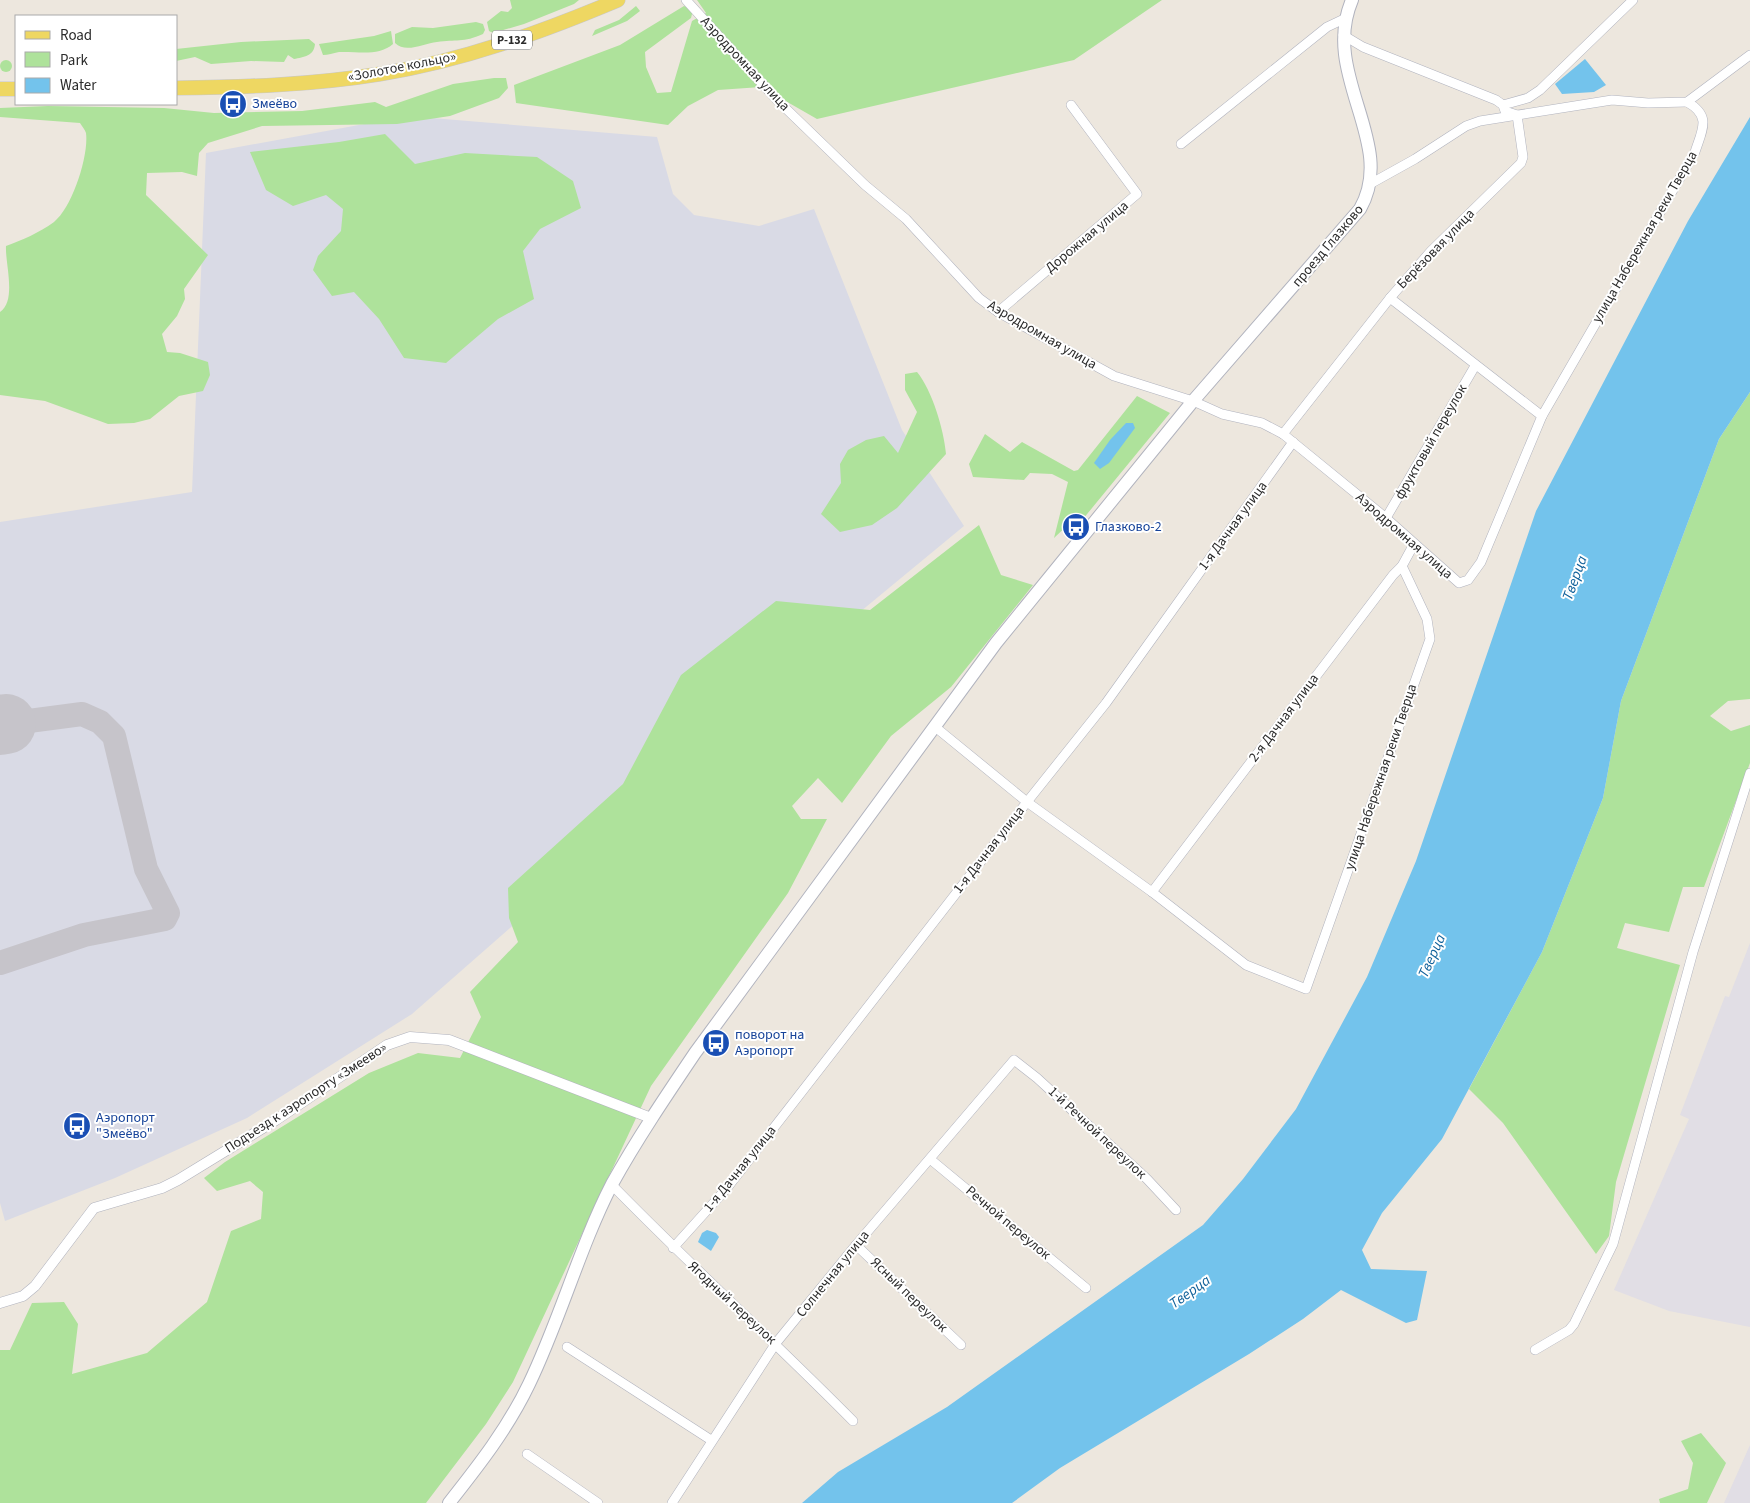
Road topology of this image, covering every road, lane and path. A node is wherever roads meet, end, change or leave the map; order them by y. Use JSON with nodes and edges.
{"nodes":[{"id":1,"x":618,"y":0,"type":"edge"},
{"id":2,"x":686,"y":0,"type":"edge"},
{"id":3,"x":1352,"y":0,"type":"edge"},
{"id":4,"x":1633,"y":0,"type":"edge"},
{"id":5,"x":1346,"y":18,"type":"junction"},
{"id":6,"x":1344,"y":35,"type":"junction"},
{"id":7,"x":1750,"y":55,"type":"edge"},
{"id":8,"x":178,"y":88,"type":"edge"},
{"id":9,"x":0,"y":89,"type":"edge"},
{"id":10,"x":15,"y":89,"type":"edge"},
{"id":11,"x":1687,"y":102,"type":"junction"},
{"id":12,"x":1503,"y":104,"type":"junction"},
{"id":13,"x":1071,"y":105,"type":"dead end"},
{"id":14,"x":1517,"y":115,"type":"junction"},
{"id":15,"x":1181,"y":144,"type":"dead end"},
{"id":16,"x":1370,"y":184,"type":"junction"},
{"id":17,"x":1390,"y":298,"type":"junction"},
{"id":18,"x":998,"y":312,"type":"junction"},
{"id":19,"x":1475,"y":366,"type":"junction"},
{"id":20,"x":1193,"y":401,"type":"junction"},
{"id":21,"x":1542,"y":416,"type":"junction"},
{"id":22,"x":1283,"y":434,"type":"junction"},
{"id":23,"x":1293,"y":442,"type":"junction"},
{"id":24,"x":1386,"y":518,"type":"junction"},
{"id":25,"x":1414,"y":544,"type":"junction"},
{"id":26,"x":1402,"y":566,"type":"junction"},
{"id":27,"x":934,"y":726,"type":"junction"},
{"id":28,"x":1750,"y":773,"type":"edge"},
{"id":29,"x":1026,"y":802,"type":"junction"},
{"id":30,"x":1152,"y":892,"type":"junction"},
{"id":31,"x":1014,"y":1060,"type":"joint"},
{"id":32,"x":651,"y":1118,"type":"junction"},
{"id":33,"x":930,"y":1158,"type":"junction"},
{"id":34,"x":612,"y":1185,"type":"junction"},
{"id":35,"x":1176,"y":1210,"type":"dead end"},
{"id":36,"x":856,"y":1245,"type":"junction"},
{"id":37,"x":673,"y":1248,"type":"junction"},
{"id":38,"x":1086,"y":1288,"type":"dead end"},
{"id":39,"x":0,"y":1303,"type":"edge"},
{"id":40,"x":776,"y":1343,"type":"junction"},
{"id":41,"x":961,"y":1345,"type":"dead end"},
{"id":42,"x":567,"y":1347,"type":"dead end"},
{"id":43,"x":1535,"y":1350,"type":"dead end"},
{"id":44,"x":853,"y":1421,"type":"dead end"},
{"id":45,"x":711,"y":1440,"type":"junction"},
{"id":46,"x":527,"y":1454,"type":"dead end"},
{"id":47,"x":449,"y":1503,"type":"edge"},
{"id":48,"x":598,"y":1503,"type":"edge"},
{"id":49,"x":672,"y":1503,"type":"edge"}],
"edges":[{"from":1,"to":8,"type":"main road","name":"«Золотое кольцо»","number":"Р-132"},
{"from":2,"to":18,"type":"street","name":"Аэродромная улица"},
{"from":3,"to":5,"type":"main road","name":"проезд Глазково"},
{"from":4,"to":12,"type":"street"},
{"from":5,"to":6,"type":"main road","name":"проезд Глазково"},
{"from":5,"to":15,"type":"street"},
{"from":6,"to":12,"type":"street"},
{"from":6,"to":16,"type":"main road","name":"проезд Глазково"},
{"from":7,"to":11,"type":"street"},
{"from":9,"to":10,"type":"main road"},
{"from":11,"to":14,"type":"street"},
{"from":11,"to":21,"type":"street","name":"улица Набережная реки Тверца"},
{"from":12,"to":14,"type":"street"},
{"from":13,"to":18,"type":"street","name":"Дорожная улица"},
{"from":14,"to":16,"type":"street"},
{"from":14,"to":17,"type":"street","name":"Берёзовая улица"},
{"from":16,"to":20,"type":"main road","name":"проезд Глазково"},
{"from":17,"to":19,"type":"street","name":"Берёзовая улица"},
{"from":17,"to":22,"type":"street"},
{"from":18,"to":20,"type":"street","name":"Аэродромная улица"},
{"from":19,"to":21,"type":"street","name":"Берёзовая улица"},
{"from":19,"to":24,"type":"street","name":"фруктовый переулок"},
{"from":20,"to":22,"type":"street","name":"Аэродромная улица"},
{"from":20,"to":27,"type":"main road","name":"проезд Глазково"},
{"from":21,"to":25,"type":"street","name":"Аэродромная улица"},
{"from":22,"to":23,"type":"street","name":"Аэродромная улица"},
{"from":23,"to":24,"type":"street","name":"Аэродромная улица"},
{"from":23,"to":29,"type":"street","name":"1-я Дачная улица"},
{"from":24,"to":25,"type":"street","name":"Аэродромная улица"},
{"from":25,"to":26,"type":"street","name":"2-я Дачная улица"},
{"from":26,"to":30,"type":"street","name":"2-я Дачная улица"},
{"from":26,"to":30,"type":"street","name":"улица Набережная реки Тверца"},
{"from":27,"to":29,"type":"street"},
{"from":27,"to":32,"type":"main road","name":"проезд Глазково"},
{"from":28,"to":43,"type":"street"},
{"from":29,"to":30,"type":"street"},
{"from":29,"to":37,"type":"street","name":"1-я Дачная улица"},
{"from":31,"to":33,"type":"street","name":"Солнечная улица"},
{"from":31,"to":35,"type":"street","name":"1-й Речной переулок"},
{"from":32,"to":34,"type":"main road","name":"проезд Глазково"},
{"from":32,"to":39,"type":"street","name":"Подъезд к аэропорту «Змеево»"},
{"from":33,"to":36,"type":"street","name":"Солнечная улица"},
{"from":33,"to":38,"type":"street","name":"Речной переулок"},
{"from":34,"to":37,"type":"street","name":"Ягодный переулок"},
{"from":34,"to":47,"type":"main road","name":"проезд Глазково"},
{"from":36,"to":40,"type":"street","name":"Солнечная улица"},
{"from":36,"to":41,"type":"street","name":"Ясный переулок"},
{"from":37,"to":40,"type":"street","name":"Ягодный переулок"},
{"from":40,"to":44,"type":"street","name":"Ягодный переулок"},
{"from":40,"to":45,"type":"street","name":"Солнечная улица"},
{"from":42,"to":45,"type":"street"},
{"from":45,"to":49,"type":"street","name":"Солнечная улица"},
{"from":46,"to":48,"type":"street"}]}
